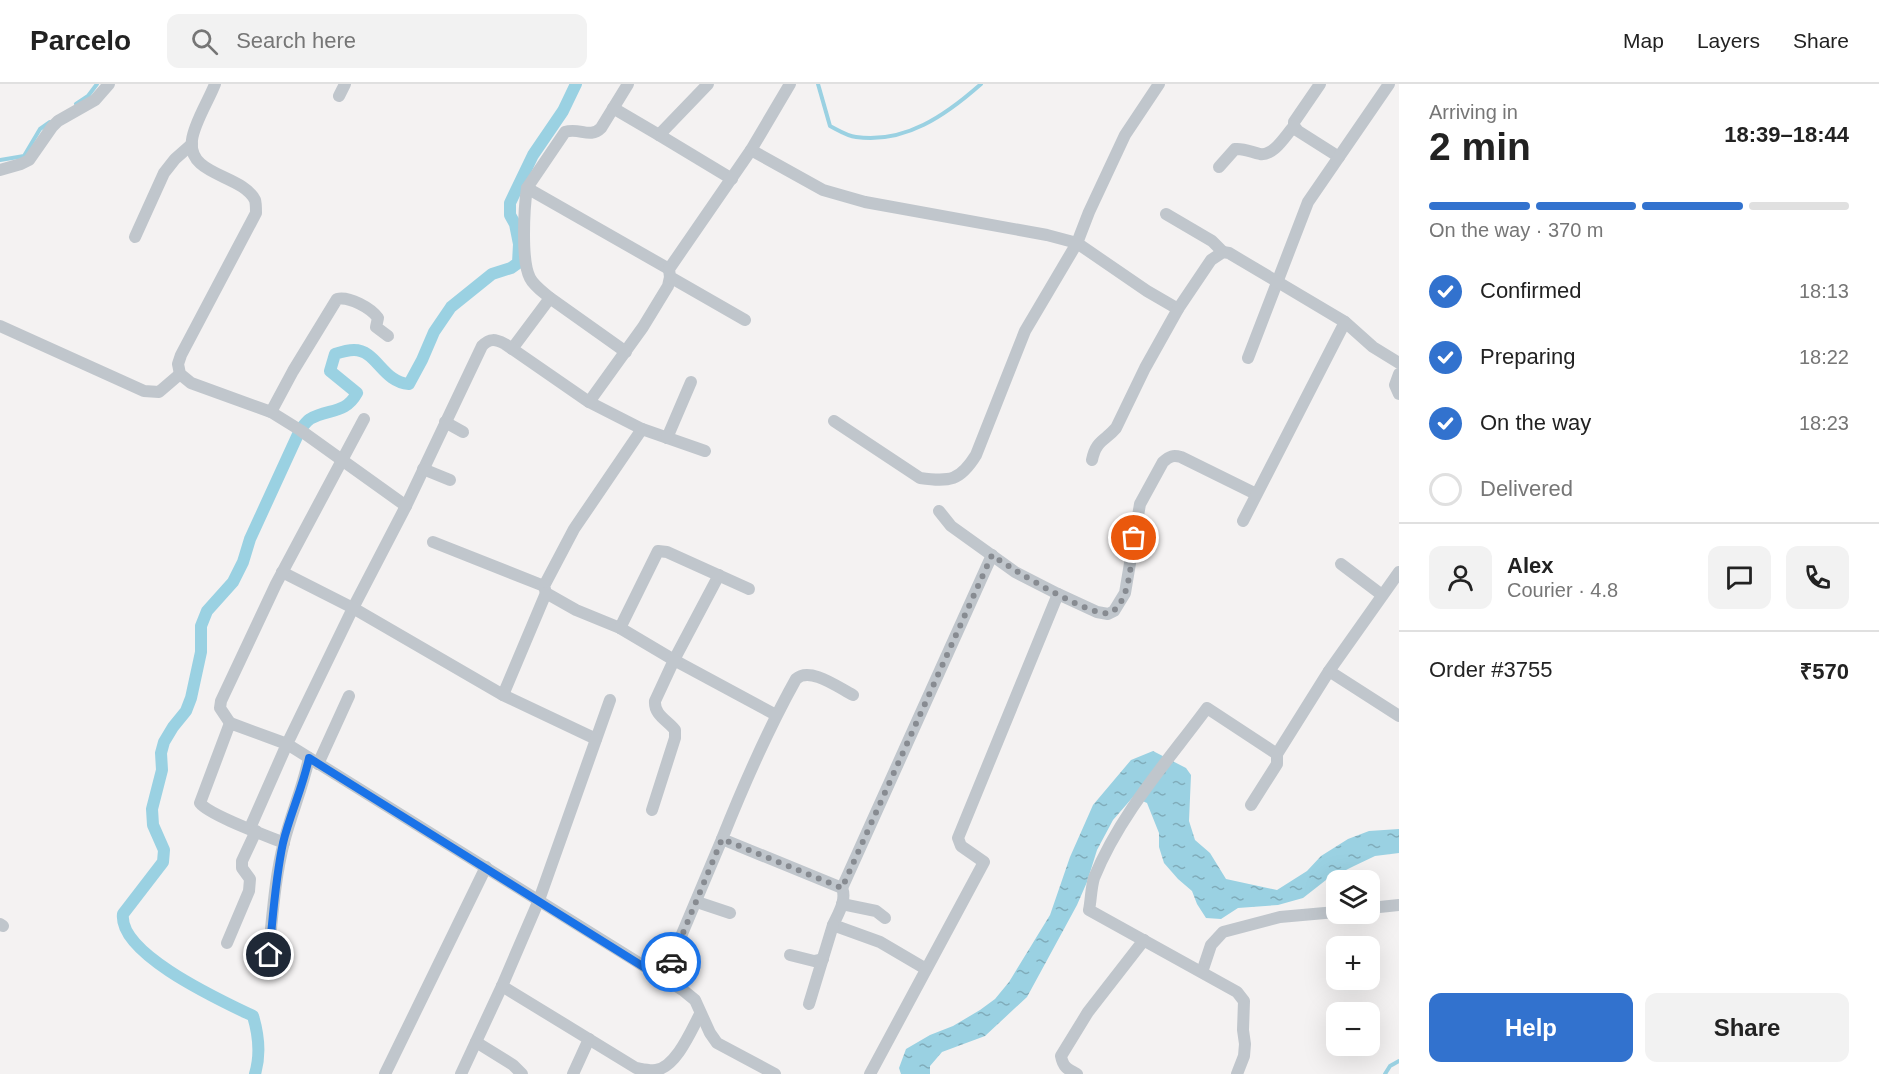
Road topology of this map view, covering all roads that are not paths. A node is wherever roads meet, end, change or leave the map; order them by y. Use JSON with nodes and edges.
{"nodes":[{"id":1,"x":110,"y":84,"type":"edge"},
{"id":2,"x":215,"y":84,"type":"edge"},
{"id":3,"x":345,"y":84,"type":"edge"},
{"id":4,"x":628,"y":84,"type":"edge"},
{"id":5,"x":708,"y":84,"type":"edge"},
{"id":6,"x":790,"y":84,"type":"edge"},
{"id":7,"x":1159,"y":84,"type":"edge"},
{"id":8,"x":1320,"y":84,"type":"edge"},
{"id":9,"x":1389,"y":84,"type":"edge"},
{"id":10,"x":339,"y":96,"type":"dead end"},
{"id":11,"x":613,"y":108,"type":"junction"},
{"id":12,"x":1294,"y":126,"type":"junction"},
{"id":13,"x":659,"y":135,"type":"junction"},
{"id":14,"x":192,"y":144,"type":"junction"},
{"id":15,"x":751,"y":150,"type":"junction"},
{"id":16,"x":1339,"y":157,"type":"junction"},
{"id":17,"x":1219,"y":168,"type":"dead end"},
{"id":18,"x":0,"y":170,"type":"edge"},
{"id":19,"x":732,"y":179,"type":"junction"},
{"id":20,"x":527,"y":188,"type":"junction"},
{"id":21,"x":1166,"y":214,"type":"dead end"},
{"id":22,"x":135,"y":237,"type":"dead end"},
{"id":23,"x":1077,"y":243,"type":"junction"},
{"id":24,"x":1223,"y":252,"type":"junction"},
{"id":25,"x":670,"y":273,"type":"junction"},
{"id":26,"x":1278,"y":282,"type":"junction"},
{"id":27,"x":550,"y":298,"type":"junction"},
{"id":28,"x":1178,"y":309,"type":"junction"},
{"id":29,"x":745,"y":320,"type":"dead end"},
{"id":30,"x":1345,"y":322,"type":"junction"},
{"id":31,"x":0,"y":326,"type":"edge"},
{"id":32,"x":388,"y":336,"type":"dead end"},
{"id":33,"x":512,"y":349,"type":"junction"},
{"id":34,"x":626,"y":352,"type":"junction"},
{"id":35,"x":1248,"y":358,"type":"dead end"},
{"id":36,"x":1399,"y":363,"type":"edge"},
{"id":37,"x":180,"y":374,"type":"junction"},
{"id":38,"x":1399,"y":374,"type":"edge"},
{"id":39,"x":691,"y":382,"type":"dead end"},
{"id":40,"x":1399,"y":394,"type":"edge"},
{"id":41,"x":589,"y":402,"type":"junction"},
{"id":42,"x":272,"y":412,"type":"junction"},
{"id":43,"x":364,"y":420,"type":"dead end"},
{"id":44,"x":834,"y":421,"type":"dead end"},
{"id":45,"x":444,"y":422,"type":"junction"},
{"id":46,"x":642,"y":429,"type":"junction"},
{"id":47,"x":463,"y":432,"type":"dead end"},
{"id":48,"x":667,"y":438,"type":"junction"},
{"id":49,"x":705,"y":452,"type":"dead end"},
{"id":50,"x":342,"y":460,"type":"junction"},
{"id":51,"x":1092,"y":460,"type":"dead end"},
{"id":52,"x":423,"y":469,"type":"junction"},
{"id":53,"x":450,"y":480,"type":"dead end"},
{"id":54,"x":1257,"y":494,"type":"junction"},
{"id":55,"x":406,"y":506,"type":"junction"},
{"id":56,"x":939,"y":511,"type":"dead end"},
{"id":57,"x":1242,"y":521,"type":"dead end"},
{"id":58,"x":433,"y":543,"type":"dead end"},
{"id":59,"x":992,"y":555,"type":"junction"},
{"id":60,"x":1341,"y":564,"type":"dead end"},
{"id":61,"x":282,"y":572,"type":"junction"},
{"id":62,"x":1399,"y":572,"type":"edge"},
{"id":63,"x":719,"y":575,"type":"junction"},
{"id":64,"x":749,"y":589,"type":"dead end"},
{"id":65,"x":545,"y":590,"type":"junction"},
{"id":66,"x":1058,"y":594,"type":"junction"},
{"id":67,"x":1382,"y":595,"type":"junction"},
{"id":68,"x":353,"y":608,"type":"junction"},
{"id":69,"x":620,"y":628,"type":"junction"},
{"id":70,"x":674,"y":660,"type":"junction"},
{"id":71,"x":1329,"y":671,"type":"junction"},
{"id":72,"x":503,"y":695,"type":"junction"},
{"id":73,"x":853,"y":695,"type":"dead end"},
{"id":74,"x":349,"y":696,"type":"dead end"},
{"id":75,"x":610,"y":700,"type":"dead end"},
{"id":76,"x":776,"y":715,"type":"junction"},
{"id":77,"x":1399,"y":716,"type":"edge"},
{"id":78,"x":230,"y":723,"type":"junction"},
{"id":79,"x":596,"y":739,"type":"junction"},
{"id":80,"x":287,"y":744,"type":"junction"},
{"id":81,"x":1277,"y":754,"type":"junction"},
{"id":82,"x":314,"y":761,"type":"junction"},
{"id":83,"x":1251,"y":805,"type":"dead end"},
{"id":84,"x":652,"y":810,"type":"dead end"},
{"id":85,"x":253,"y":830,"type":"junction"},
{"id":86,"x":722,"y":839,"type":"junction"},
{"id":87,"x":284,"y":843,"type":"junction"},
{"id":88,"x":486,"y":867,"type":"junction"},
{"id":89,"x":842,"y":888,"type":"junction"},
{"id":90,"x":539,"y":900,"type":"junction"},
{"id":91,"x":697,"y":902,"type":"junction"},
{"id":92,"x":842,"y":904,"type":"junction"},
{"id":93,"x":1399,"y":905,"type":"edge"},
{"id":94,"x":1380,"y":907,"type":"edge"},
{"id":95,"x":730,"y":913,"type":"dead end"},
{"id":96,"x":1326,"y":913,"type":"edge"},
{"id":97,"x":885,"y":918,"type":"dead end"},
{"id":98,"x":833,"y":925,"type":"junction"},
{"id":99,"x":1144,"y":940,"type":"junction"},
{"id":100,"x":227,"y":943,"type":"dead end"},
{"id":101,"x":790,"y":955,"type":"dead end"},
{"id":102,"x":823,"y":960,"type":"junction"},
{"id":103,"x":926,"y":969,"type":"junction"},
{"id":104,"x":1202,"y":972,"type":"junction"},
{"id":105,"x":266,"y":974,"type":"dead end"},
{"id":106,"x":663,"y":979,"type":"junction"},
{"id":107,"x":502,"y":986,"type":"junction"},
{"id":108,"x":809,"y":1004,"type":"dead end"},
{"id":109,"x":700,"y":1014,"type":"junction"},
{"id":110,"x":589,"y":1039,"type":"junction"},
{"id":111,"x":476,"y":1042,"type":"junction"},
{"id":112,"x":672,"y":1070,"type":"edge"},
{"id":113,"x":385,"y":1074,"type":"edge"},
{"id":114,"x":461,"y":1074,"type":"edge"},
{"id":115,"x":522,"y":1074,"type":"edge"},
{"id":116,"x":573,"y":1074,"type":"edge"},
{"id":117,"x":775,"y":1074,"type":"edge"},
{"id":118,"x":870,"y":1074,"type":"edge"},
{"id":119,"x":1077,"y":1074,"type":"edge"},
{"id":120,"x":1237,"y":1074,"type":"edge"}],
"edges":[{"from":1,"to":18,"type":"street"},
{"from":2,"to":14,"type":"street"},
{"from":3,"to":10,"type":"street"},
{"from":4,"to":11,"type":"street"},
{"from":5,"to":13,"type":"street"},
{"from":6,"to":15,"type":"street"},
{"from":7,"to":23,"type":"street"},
{"from":8,"to":12,"type":"street"},
{"from":9,"to":16,"type":"street"},
{"from":11,"to":13,"type":"street"},
{"from":11,"to":20,"type":"street"},
{"from":12,"to":16,"type":"street"},
{"from":12,"to":17,"type":"street"},
{"from":13,"to":19,"type":"street"},
{"from":14,"to":22,"type":"street"},
{"from":14,"to":37,"type":"street"},
{"from":15,"to":19,"type":"street"},
{"from":15,"to":23,"type":"street"},
{"from":16,"to":26,"type":"street"},
{"from":19,"to":25,"type":"street"},
{"from":20,"to":25,"type":"street"},
{"from":20,"to":27,"type":"street"},
{"from":21,"to":24,"type":"street"},
{"from":23,"to":28,"type":"street"},
{"from":23,"to":44,"type":"street"},
{"from":24,"to":26,"type":"street"},
{"from":24,"to":28,"type":"street"},
{"from":25,"to":29,"type":"street"},
{"from":25,"to":34,"type":"street"},
{"from":26,"to":30,"type":"street"},
{"from":26,"to":35,"type":"street"},
{"from":27,"to":33,"type":"street"},
{"from":27,"to":34,"type":"street"},
{"from":28,"to":51,"type":"street"},
{"from":30,"to":36,"type":"street"},
{"from":30,"to":54,"type":"street"},
{"from":31,"to":37,"type":"street"},
{"from":32,"to":42,"type":"street"},
{"from":33,"to":41,"type":"street"},
{"from":33,"to":45,"type":"street"},
{"from":34,"to":41,"type":"street"},
{"from":37,"to":42,"type":"street"},
{"from":38,"to":40,"type":"street"},
{"from":39,"to":48,"type":"street"},
{"from":41,"to":46,"type":"street"},
{"from":42,"to":50,"type":"street"},
{"from":43,"to":50,"type":"street"},
{"from":45,"to":47,"type":"street"},
{"from":45,"to":52,"type":"street"},
{"from":46,"to":48,"type":"street"},
{"from":46,"to":65,"type":"street"},
{"from":48,"to":49,"type":"street"},
{"from":50,"to":55,"type":"street"},
{"from":50,"to":61,"type":"street"},
{"from":52,"to":53,"type":"street"},
{"from":52,"to":55,"type":"street"},
{"from":54,"to":57,"type":"street"},
{"from":54,"to":66,"type":"street"},
{"from":55,"to":68,"type":"street"},
{"from":56,"to":59,"type":"street"},
{"from":58,"to":65,"type":"street"},
{"from":59,"to":66,"type":"street"},
{"from":59,"to":89,"type":"street"},
{"from":60,"to":67,"type":"street"},
{"from":61,"to":68,"type":"street"},
{"from":61,"to":78,"type":"street"},
{"from":62,"to":67,"type":"street"},
{"from":63,"to":64,"type":"street"},
{"from":63,"to":69,"type":"street"},
{"from":63,"to":70,"type":"street"},
{"from":65,"to":69,"type":"street"},
{"from":65,"to":72,"type":"street"},
{"from":66,"to":103,"type":"street"},
{"from":67,"to":71,"type":"street"},
{"from":68,"to":72,"type":"street"},
{"from":68,"to":80,"type":"street"},
{"from":69,"to":70,"type":"street"},
{"from":70,"to":76,"type":"street"},
{"from":70,"to":84,"type":"street"},
{"from":71,"to":77,"type":"street"},
{"from":71,"to":81,"type":"street"},
{"from":72,"to":79,"type":"street"},
{"from":73,"to":76,"type":"street"},
{"from":74,"to":82,"type":"street"},
{"from":75,"to":79,"type":"street"},
{"from":76,"to":86,"type":"street"},
{"from":78,"to":80,"type":"street"},
{"from":78,"to":85,"type":"street"},
{"from":79,"to":90,"type":"street"},
{"from":80,"to":82,"type":"street"},
{"from":80,"to":85,"type":"street"},
{"from":81,"to":83,"type":"street"},
{"from":81,"to":99,"type":"street"},
{"from":82,"to":87,"type":"street"},
{"from":82,"to":88,"type":"street"},
{"from":85,"to":87,"type":"street"},
{"from":85,"to":100,"type":"street"},
{"from":86,"to":89,"type":"street"},
{"from":86,"to":91,"type":"street"},
{"from":87,"to":105,"type":"street"},
{"from":88,"to":90,"type":"street"},
{"from":88,"to":113,"type":"street"},
{"from":89,"to":92,"type":"street"},
{"from":90,"to":106,"type":"street"},
{"from":90,"to":107,"type":"street"},
{"from":91,"to":95,"type":"street"},
{"from":91,"to":106,"type":"street"},
{"from":92,"to":97,"type":"street"},
{"from":92,"to":98,"type":"street"},
{"from":93,"to":94,"type":"street"},
{"from":96,"to":104,"type":"street"},
{"from":98,"to":102,"type":"street"},
{"from":98,"to":103,"type":"street"},
{"from":99,"to":104,"type":"street"},
{"from":99,"to":119,"type":"street"},
{"from":101,"to":102,"type":"street"},
{"from":102,"to":108,"type":"street"},
{"from":103,"to":118,"type":"street"},
{"from":104,"to":120,"type":"street"},
{"from":106,"to":109,"type":"street"},
{"from":107,"to":110,"type":"street"},
{"from":107,"to":111,"type":"street"},
{"from":109,"to":112,"type":"street"},
{"from":109,"to":117,"type":"street"},
{"from":110,"to":112,"type":"street"},
{"from":110,"to":116,"type":"street"},
{"from":111,"to":114,"type":"street"},
{"from":111,"to":115,"type":"street"}]}
